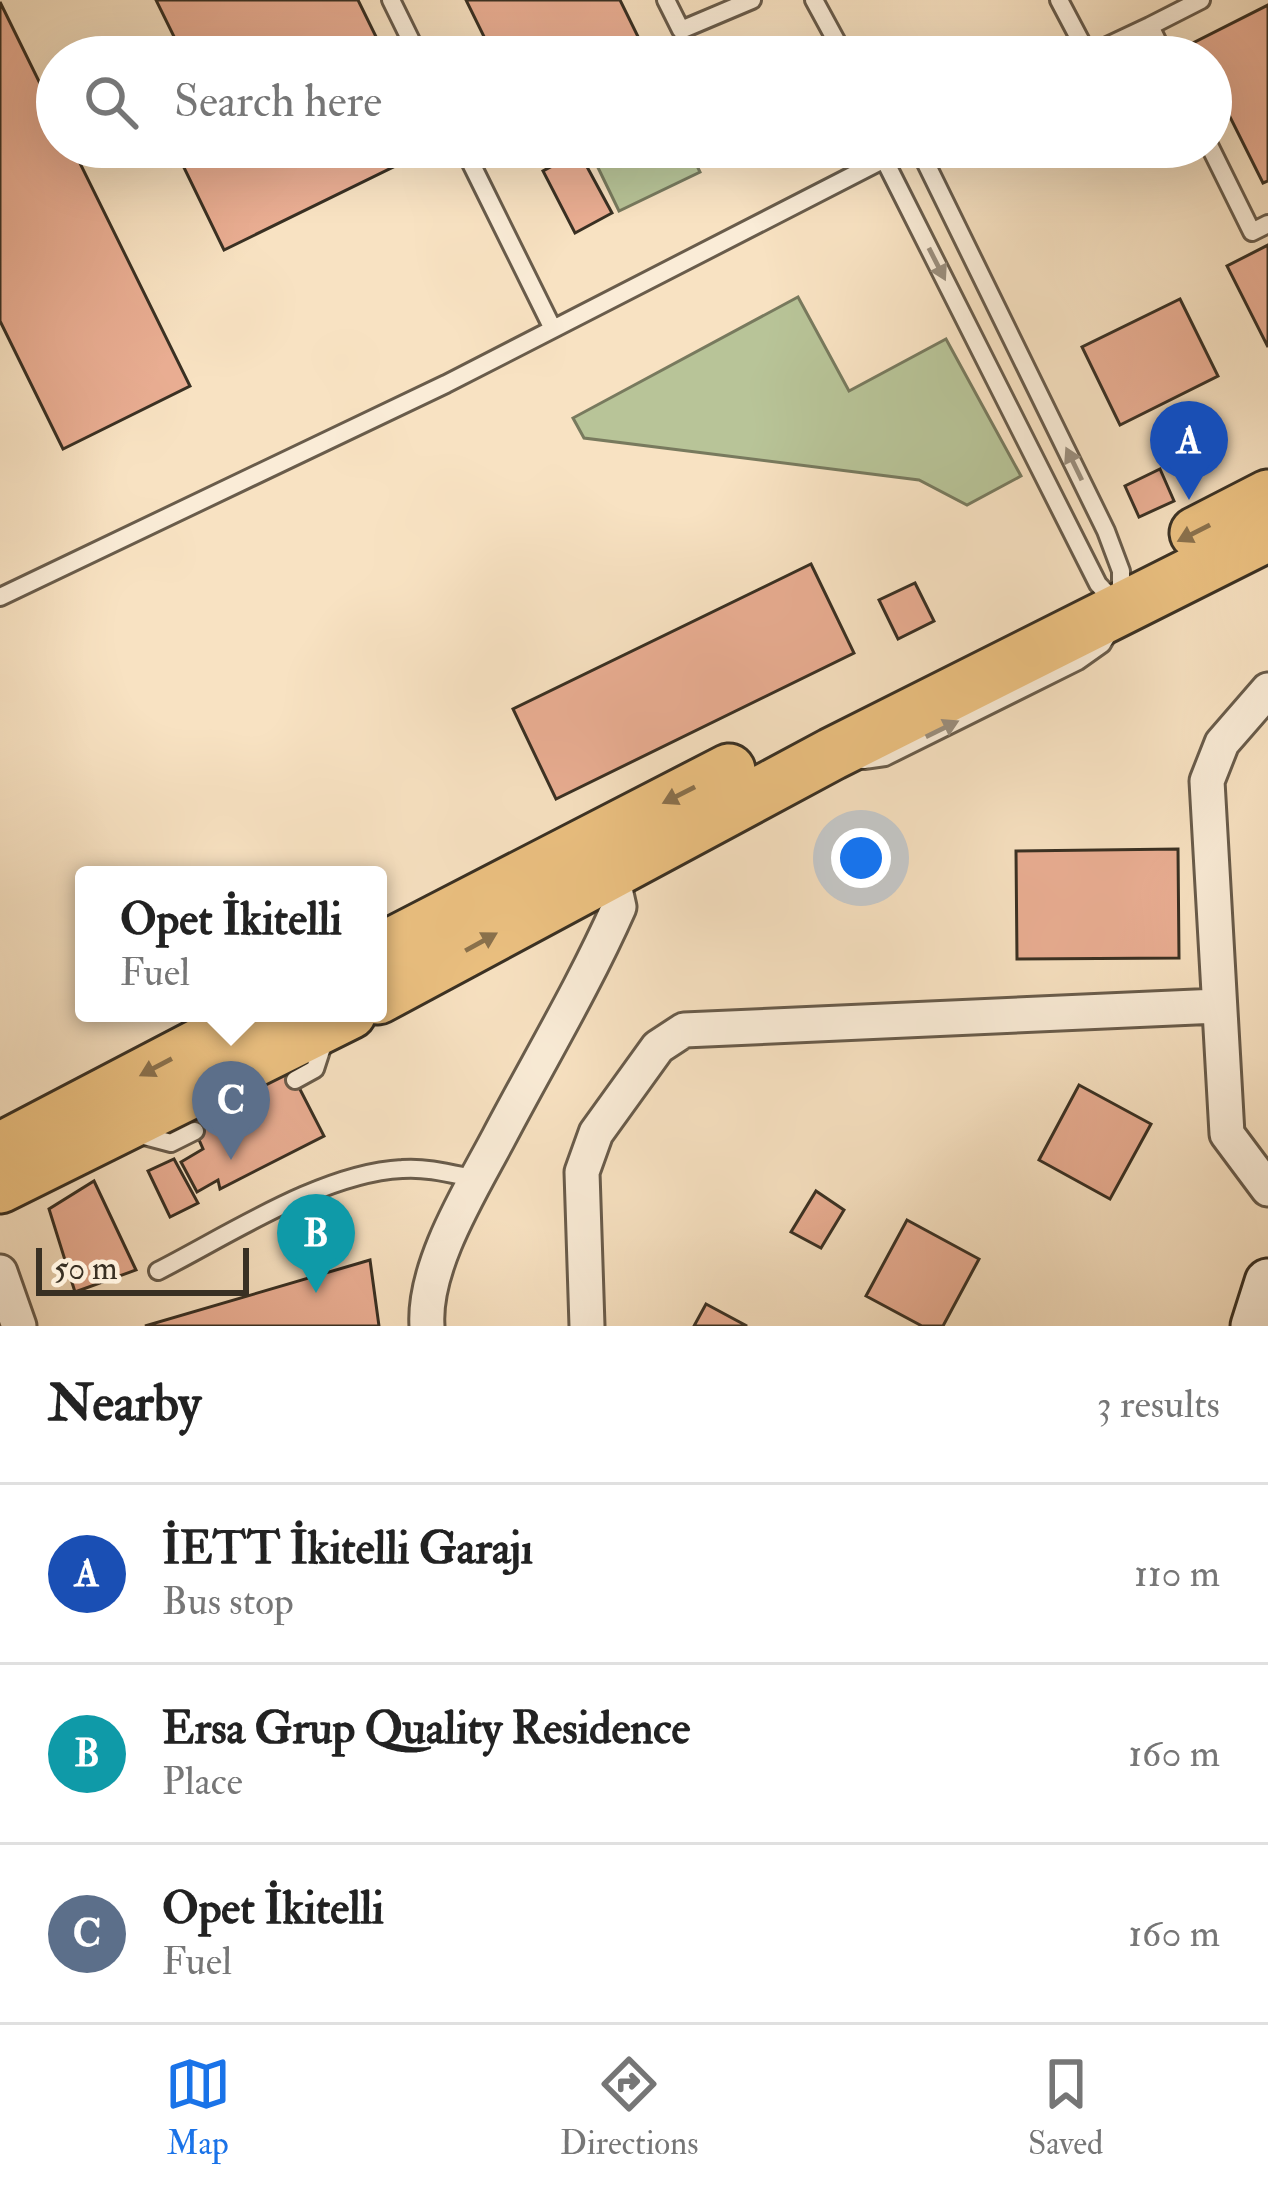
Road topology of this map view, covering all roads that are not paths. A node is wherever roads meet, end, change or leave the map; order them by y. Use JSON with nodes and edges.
{"nodes":[{"id":1,"x":391,"y":0,"type":"edge"},
{"id":2,"x":666,"y":0,"type":"edge"},
{"id":3,"x":752,"y":0,"type":"edge"},
{"id":4,"x":814,"y":0,"type":"edge"},
{"id":5,"x":1060,"y":0,"type":"edge"},
{"id":6,"x":1201,"y":0,"type":"edge"},
{"id":7,"x":1150,"y":26,"type":"junction"},
{"id":8,"x":409,"y":36,"type":"edge"},
{"id":9,"x":833,"y":36,"type":"edge"},
{"id":10,"x":1077,"y":36,"type":"edge"},
{"id":11,"x":1129,"y":36,"type":"edge"},
{"id":12,"x":1155,"y":36,"type":"edge"},
{"id":13,"x":473,"y":168,"type":"edge"},
{"id":14,"x":864,"y":168,"type":"edge"},
{"id":15,"x":903,"y":168,"type":"edge"},
{"id":16,"x":928,"y":168,"type":"edge"},
{"id":17,"x":1220,"y":168,"type":"edge"},
{"id":18,"x":1268,"y":224,"type":"edge"},
{"id":19,"x":553,"y":329,"type":"junction"},
{"id":20,"x":1268,"y":496,"type":"edge"},
{"id":21,"x":1268,"y":536,"type":"edge"},
{"id":22,"x":1114,"y":589,"type":"junction"},
{"id":23,"x":0,"y":597,"type":"edge"},
{"id":24,"x":1268,"y":690,"type":"edge"},
{"id":25,"x":611,"y":871,"type":"junction"},
{"id":26,"x":387,"y":947,"type":"edge"},
{"id":27,"x":387,"y":993,"type":"edge"},
{"id":28,"x":1217,"y":1006,"type":"junction"},
{"id":29,"x":243,"y":1022,"type":"edge"},
{"id":30,"x":334,"y":1022,"type":"edge"},
{"id":31,"x":338,"y":1022,"type":"edge"},
{"id":32,"x":295,"y":1080,"type":"dead end"},
{"id":33,"x":119,"y":1128,"type":"junction"},
{"id":34,"x":195,"y":1131,"type":"dead end"},
{"id":35,"x":0,"y":1149,"type":"edge"},
{"id":36,"x":477,"y":1178,"type":"junction"},
{"id":37,"x":0,"y":1187,"type":"edge"},
{"id":38,"x":1268,"y":1189,"type":"edge"},
{"id":39,"x":158,"y":1271,"type":"dead end"},
{"id":40,"x":0,"y":1272,"type":"edge"},
{"id":41,"x":1268,"y":1282,"type":"edge"},
{"id":42,"x":19,"y":1326,"type":"edge"},
{"id":43,"x":428,"y":1326,"type":"edge"},
{"id":44,"x":587,"y":1326,"type":"edge"},
{"id":45,"x":1254,"y":1326,"type":"edge"}],
"edges":[{"from":1,"to":8,"type":"lane"},
{"from":2,"to":3,"type":"lane"},
{"from":4,"to":9,"type":"lane"},
{"from":5,"to":10,"type":"lane"},
{"from":6,"to":7,"type":"lane"},
{"from":7,"to":11,"type":"lane"},
{"from":7,"to":12,"type":"lane"},
{"from":13,"to":19,"type":"lane"},
{"from":14,"to":19,"type":"lane"},
{"from":15,"to":22,"type":"lane","one_way":true},
{"from":22,"to":16,"type":"lane","one_way":true},
{"from":17,"to":18,"type":"lane"},
{"from":19,"to":23,"type":"lane"},
{"from":20,"to":22,"type":"main road","one_way":true},
{"from":21,"to":22,"type":"main road"},
{"from":25,"to":22,"type":"main road","one_way":true},
{"from":22,"to":26,"type":"main road","one_way":true},
{"from":24,"to":28,"type":"street"},
{"from":27,"to":25,"type":"main road","one_way":true},
{"from":25,"to":36,"type":"street"},
{"from":28,"to":38,"type":"street"},
{"from":28,"to":44,"type":"street"},
{"from":29,"to":35,"type":"main road","one_way":true},
{"from":30,"to":33,"type":"main road"},
{"from":31,"to":32,"type":"lane"},
{"from":33,"to":34,"type":"lane"},
{"from":33,"to":37,"type":"main road"},
{"from":36,"to":39,"type":"lane"},
{"from":36,"to":43,"type":"street"},
{"from":40,"to":42,"type":"street"},
{"from":41,"to":45,"type":"street"}]}
